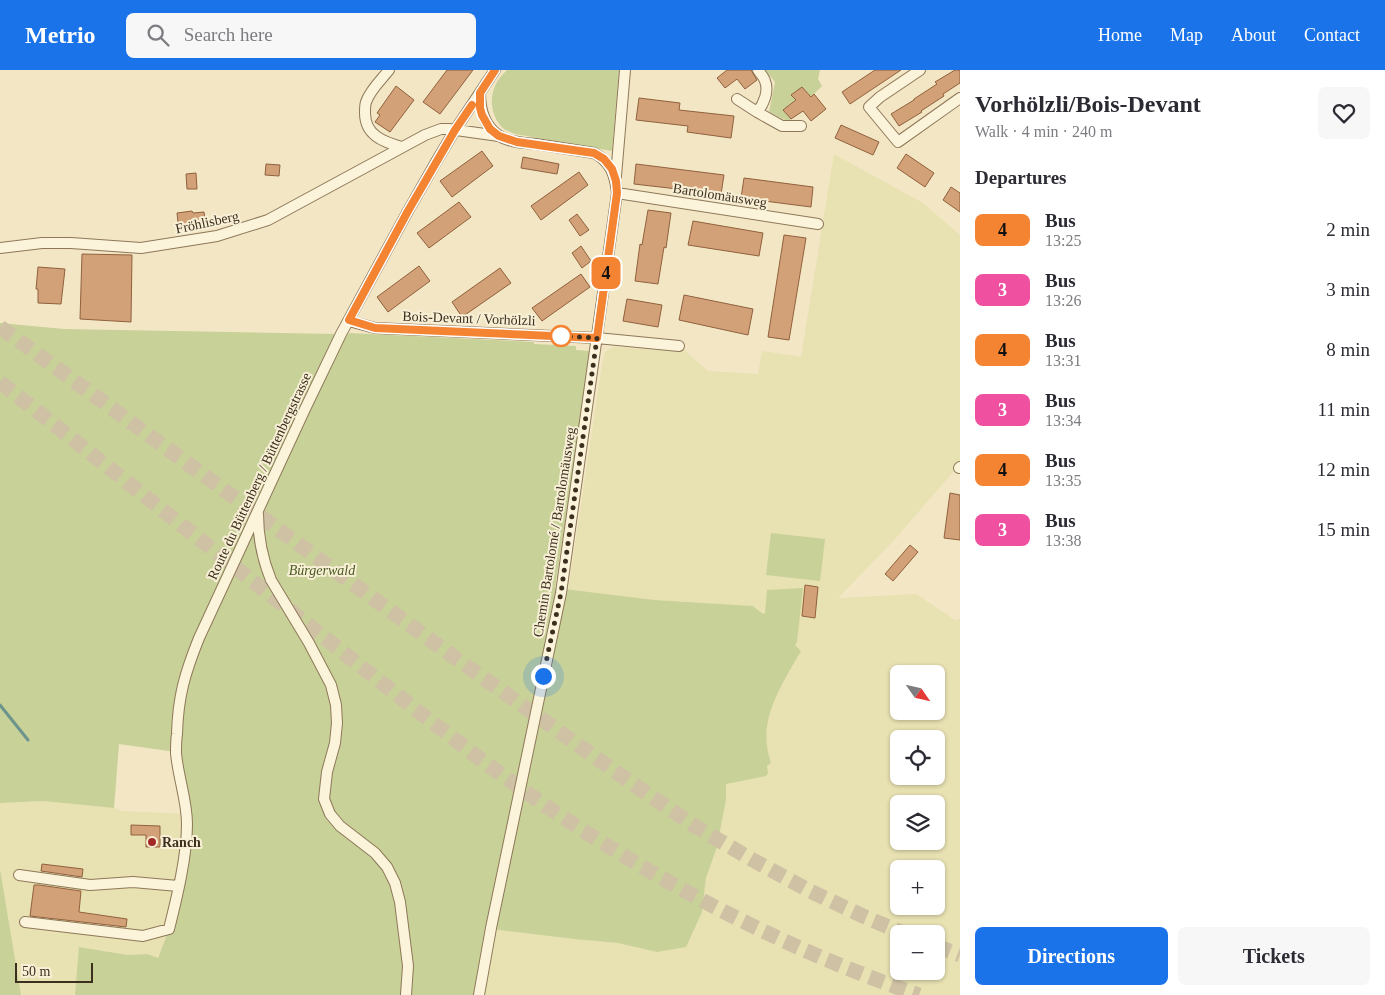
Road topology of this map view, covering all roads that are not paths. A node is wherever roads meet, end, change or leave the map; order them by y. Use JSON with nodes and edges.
{"nodes":[{"id":1,"x":388,"y":70,"type":"edge"},
{"id":2,"x":495,"y":70,"type":"edge"},
{"id":3,"x":625,"y":70,"type":"edge"},
{"id":4,"x":758,"y":70,"type":"edge"},
{"id":5,"x":920,"y":70,"type":"edge"},
{"id":6,"x":480,"y":93,"type":"junction"},
{"id":7,"x":960,"y":98,"type":"edge"},
{"id":8,"x":737,"y":99,"type":"dead end"},
{"id":9,"x":757,"y":112,"type":"junction"},
{"id":10,"x":801,"y":126,"type":"dead end"},
{"id":11,"x":455,"y":130,"type":"junction"},
{"id":12,"x":499,"y":136,"type":"junction"},
{"id":13,"x":402,"y":147,"type":"junction"},
{"id":14,"x":616,"y":181,"type":"junction"},
{"id":15,"x":617,"y":193,"type":"junction"},
{"id":16,"x":818,"y":224,"type":"dead end"},
{"id":17,"x":0,"y":248,"type":"edge"},
{"id":18,"x":349,"y":320,"type":"junction"},
{"id":19,"x":597,"y":338,"type":"junction"},
{"id":20,"x":679,"y":346,"type":"dead end"},
{"id":21,"x":258,"y":510,"type":"junction"},
{"id":22,"x":19,"y":876,"type":"dead end"},
{"id":23,"x":178,"y":886,"type":"junction"},
{"id":24,"x":25,"y":922,"type":"dead end"},
{"id":25,"x":406,"y":995,"type":"edge"},
{"id":26,"x":479,"y":995,"type":"edge"}],
"edges":[{"from":1,"to":13,"type":"street"},
{"from":2,"to":6,"type":"street","name":"Route du Büttenberg / Büttenbergstrasse"},
{"from":3,"to":14,"type":"street"},
{"from":4,"to":9,"type":"street"},
{"from":5,"to":7,"type":"street"},
{"from":6,"to":11,"type":"street","name":"Route du Büttenberg / Büttenbergstrasse"},
{"from":6,"to":12,"type":"street"},
{"from":8,"to":9,"type":"street"},
{"from":9,"to":10,"type":"street"},
{"from":11,"to":12,"type":"street"},
{"from":11,"to":13,"type":"street","name":"Fröhlisberg"},
{"from":11,"to":18,"type":"street","name":"Route du Büttenberg / Büttenbergstrasse"},
{"from":12,"to":14,"type":"street"},
{"from":13,"to":17,"type":"street","name":"Fröhlisberg"},
{"from":14,"to":15,"type":"street"},
{"from":15,"to":16,"type":"street","name":"Bartolomäusweg"},
{"from":15,"to":19,"type":"street"},
{"from":18,"to":19,"type":"street","name":"Bois-Devant / Vorhölzli"},
{"from":18,"to":21,"type":"street","name":"Route du Büttenberg / Büttenbergstrasse"},
{"from":19,"to":20,"type":"street","name":"Bois-Devant / Vorhölzli"},
{"from":19,"to":26,"type":"street","name":"Chemin Bartolomé / Bartolomäusweg"},
{"from":21,"to":23,"type":"street","name":"Route du Büttenberg / Büttenbergstrasse"},
{"from":21,"to":25,"type":"street"},
{"from":22,"to":23,"type":"street"},
{"from":23,"to":24,"type":"street","name":"Route du Büttenberg / Büttenbergstrasse"}]}
